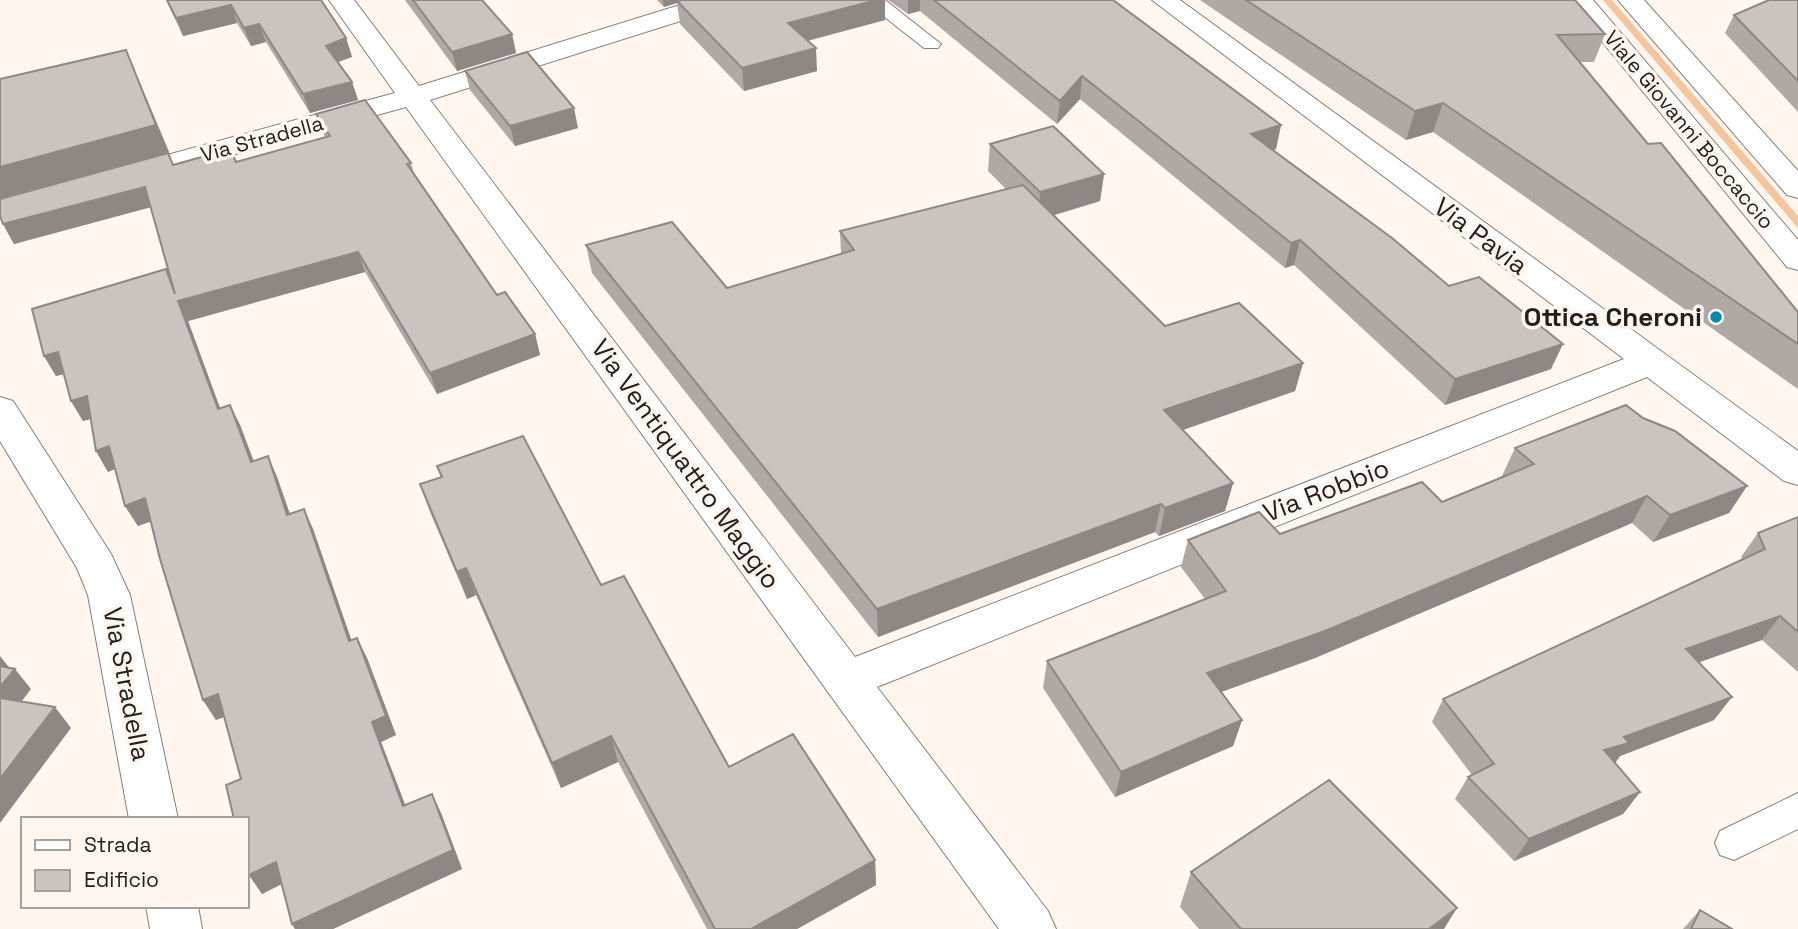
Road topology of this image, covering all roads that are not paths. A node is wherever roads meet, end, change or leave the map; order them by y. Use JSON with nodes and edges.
{"nodes":[{"id":1,"x":341,"y":0,"type":"edge"},
{"id":2,"x":722,"y":0,"type":"edge"},
{"id":3,"x":873,"y":0,"type":"edge"},
{"id":4,"x":1164,"y":0,"type":"edge"},
{"id":5,"x":1580,"y":0,"type":"edge"},
{"id":6,"x":1630,"y":0,"type":"edge"},
{"id":7,"x":930,"y":44,"type":"dead end"},
{"id":8,"x":414,"y":97,"type":"junction"},
{"id":9,"x":94,"y":184,"type":"edge"},
{"id":10,"x":1798,"y":190,"type":"edge"},
{"id":11,"x":1798,"y":260,"type":"edge"},
{"id":12,"x":1651,"y":362,"type":"junction"},
{"id":13,"x":0,"y":410,"type":"edge"},
{"id":14,"x":1798,"y":471,"type":"edge"},
{"id":15,"x":845,"y":680,"type":"junction"},
{"id":16,"x":1798,"y":810,"type":"edge"},
{"id":17,"x":154,"y":817,"type":"edge"},
{"id":18,"x":1734,"y":843,"type":"dead end"},
{"id":19,"x":172,"y":908,"type":"edge"},
{"id":20,"x":176,"y":929,"type":"edge"},
{"id":21,"x":1030,"y":929,"type":"edge"}],
"edges":[{"from":1,"to":8,"type":"street","name":"Via Ventiquattro Maggio"},
{"from":2,"to":8,"type":"street","name":"Via Stradella"},
{"from":3,"to":7,"type":"lane"},
{"from":4,"to":12,"type":"street","name":"Via Pavia"},
{"from":5,"to":11,"type":"street","name":"Viale Giovanni Boccaccio"},
{"from":6,"to":10,"type":"street","name":"Viale Giovanni Boccaccio"},
{"from":8,"to":9,"type":"street","name":"Via Stradella"},
{"from":8,"to":15,"type":"street","name":"Via Ventiquattro Maggio"},
{"from":12,"to":14,"type":"street","name":"Via Pavia"},
{"from":12,"to":15,"type":"street","name":"Via Robbio"},
{"from":13,"to":17,"type":"street","name":"Via Stradella"},
{"from":15,"to":21,"type":"street","name":"Via Ventiquattro Maggio"},
{"from":16,"to":18,"type":"lane"},
{"from":19,"to":20,"type":"street"}]}
